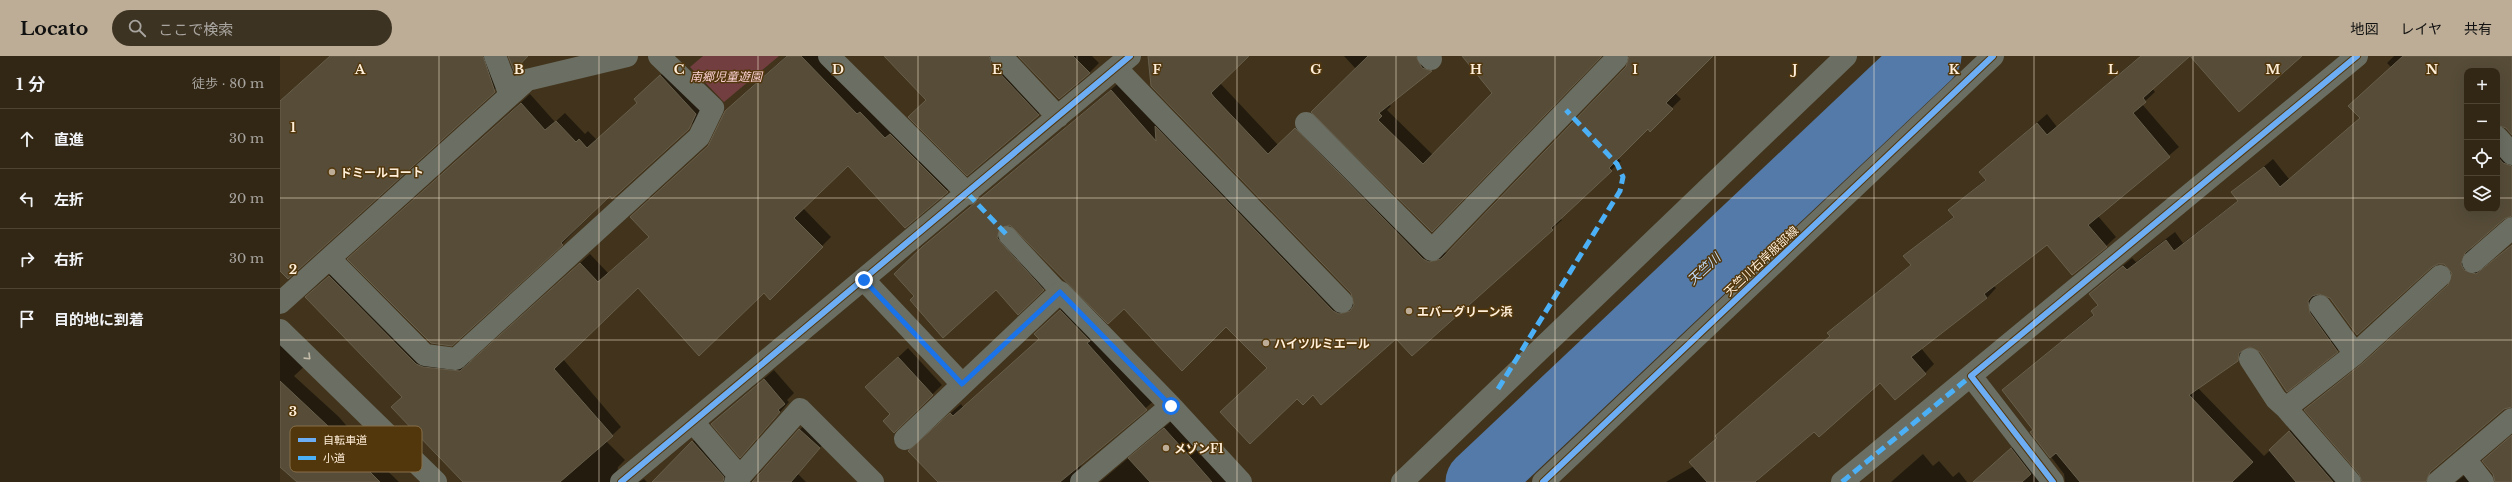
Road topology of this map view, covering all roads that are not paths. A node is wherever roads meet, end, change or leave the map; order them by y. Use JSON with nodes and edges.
{"nodes":[{"id":1,"x":495,"y":56,"type":"edge"},
{"id":2,"x":627,"y":56,"type":"edge"},
{"id":3,"x":829,"y":56,"type":"edge"},
{"id":4,"x":1001,"y":56,"type":"edge"},
{"id":5,"x":1615,"y":56,"type":"edge"},
{"id":6,"x":1846,"y":56,"type":"edge"},
{"id":7,"x":1993,"y":56,"type":"edge"},
{"id":8,"x":2357,"y":56,"type":"edge"},
{"id":9,"x":672,"y":59,"type":"edge"},
{"id":10,"x":1123,"y":62,"type":"edge"},
{"id":11,"x":510,"y":95,"type":"junction"},
{"id":12,"x":1058,"y":117,"type":"junction"},
{"id":13,"x":1306,"y":123,"type":"dead end"},
{"id":14,"x":2500,"y":140,"type":"edge"},
{"id":15,"x":2512,"y":154,"type":"edge"},
{"id":16,"x":968,"y":194,"type":"junction"},
{"id":17,"x":2512,"y":228,"type":"edge"},
{"id":18,"x":1006,"y":235,"type":"dead end"},
{"id":19,"x":330,"y":258,"type":"junction"},
{"id":20,"x":2473,"y":262,"type":"dead end"},
{"id":21,"x":2440,"y":276,"type":"dead end"},
{"id":22,"x":864,"y":280,"type":"junction"},
{"id":23,"x":1060,"y":292,"type":"junction"},
{"id":24,"x":1342,"y":302,"type":"dead end"},
{"id":25,"x":280,"y":303,"type":"edge"},
{"id":26,"x":2320,"y":306,"type":"dead end"},
{"id":27,"x":280,"y":330,"type":"edge"},
{"id":28,"x":2355,"y":354,"type":"junction"},
{"id":29,"x":2250,"y":360,"type":"dead end"},
{"id":30,"x":1971,"y":376,"type":"junction"},
{"id":31,"x":962,"y":384,"type":"junction"},
{"id":32,"x":1171,"y":406,"type":"junction"},
{"id":33,"x":2286,"y":408,"type":"junction"},
{"id":34,"x":2512,"y":419,"type":"edge"},
{"id":35,"x":693,"y":422,"type":"junction"},
{"id":36,"x":379,"y":426,"type":"edge"},
{"id":37,"x":905,"y":439,"type":"dead end"},
{"id":38,"x":2465,"y":459,"type":"junction"},
{"id":39,"x":422,"y":468,"type":"edge"},
{"id":40,"x":737,"y":479,"type":"edge"},
{"id":41,"x":2051,"y":481,"type":"edge"},
{"id":42,"x":436,"y":482,"type":"edge"},
{"id":43,"x":621,"y":482,"type":"edge"},
{"id":44,"x":873,"y":482,"type":"edge"},
{"id":45,"x":1081,"y":482,"type":"edge"},
{"id":46,"x":1241,"y":482,"type":"edge"},
{"id":47,"x":1402,"y":482,"type":"edge"},
{"id":48,"x":1543,"y":482,"type":"edge"},
{"id":49,"x":1842,"y":482,"type":"edge"},
{"id":50,"x":2350,"y":482,"type":"edge"},
{"id":51,"x":2438,"y":482,"type":"edge"},
{"id":52,"x":2483,"y":482,"type":"edge"}],
"edges":[{"from":1,"to":11,"type":"street"},
{"from":2,"to":11,"type":"street"},
{"from":3,"to":16,"type":"street"},
{"from":4,"to":12,"type":"street"},
{"from":5,"to":13,"type":"street"},
{"from":6,"to":47,"type":"street"},
{"from":7,"to":48,"type":"street","name":"天竺川右岸服部線"},
{"from":8,"to":30,"type":"street"},
{"from":9,"to":19,"type":"street"},
{"from":10,"to":12,"type":"street"},
{"from":10,"to":24,"type":"street"},
{"from":11,"to":19,"type":"street"},
{"from":12,"to":16,"type":"street"},
{"from":14,"to":15,"type":"street"},
{"from":16,"to":22,"type":"street"},
{"from":17,"to":20,"type":"street"},
{"from":18,"to":23,"type":"lane"},
{"from":19,"to":25,"type":"street"},
{"from":21,"to":28,"type":"street"},
{"from":22,"to":31,"type":"street"},
{"from":22,"to":35,"type":"street"},
{"from":23,"to":31,"type":"street"},
{"from":23,"to":32,"type":"street"},
{"from":26,"to":28,"type":"street"},
{"from":27,"to":36,"type":"street","one_way":true},
{"from":28,"to":33,"type":"street"},
{"from":29,"to":33,"type":"street"},
{"from":30,"to":41,"type":"street"},
{"from":30,"to":49,"type":"street"},
{"from":31,"to":37,"type":"street"},
{"from":32,"to":45,"type":"street"},
{"from":32,"to":46,"type":"street"},
{"from":33,"to":50,"type":"street"},
{"from":34,"to":38,"type":"street"},
{"from":35,"to":40,"type":"street"},
{"from":35,"to":43,"type":"street"},
{"from":38,"to":51,"type":"street"},
{"from":38,"to":52,"type":"street"},
{"from":39,"to":42,"type":"street","one_way":true},
{"from":40,"to":44,"type":"street"}]}
